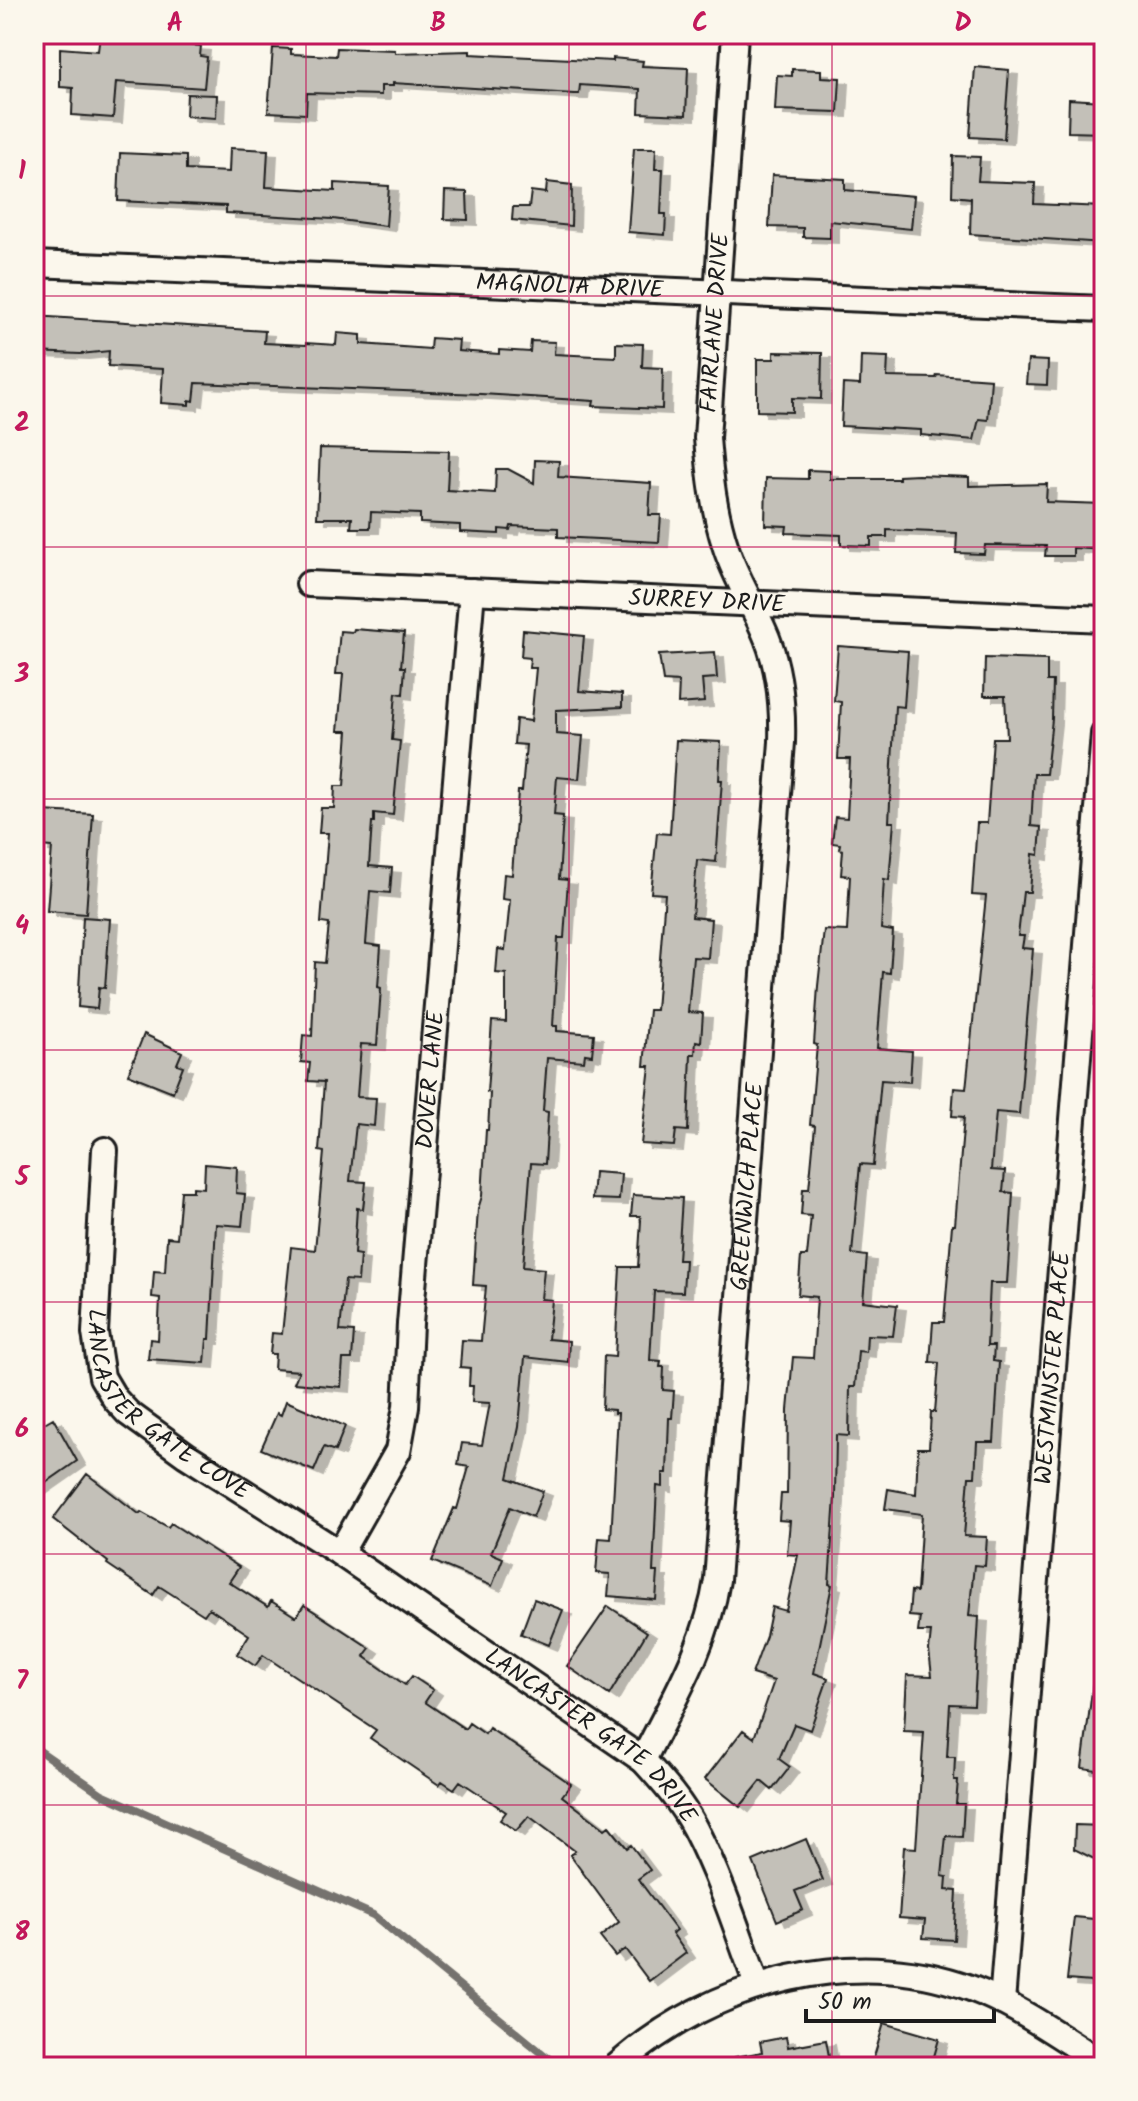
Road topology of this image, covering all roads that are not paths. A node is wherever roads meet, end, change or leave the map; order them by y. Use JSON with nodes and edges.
{"nodes":[{"id":1,"x":735,"y":34,"type":"edge"},
{"id":2,"x":34,"y":264,"type":"edge"},
{"id":3,"x":717,"y":293,"type":"junction"},
{"id":4,"x":1104,"y":309,"type":"edge"},
{"id":5,"x":309,"y":584,"type":"dead end"},
{"id":6,"x":472,"y":591,"type":"junction"},
{"id":7,"x":752,"y":603,"type":"junction"},
{"id":8,"x":1104,"y":619,"type":"edge"},
{"id":9,"x":1104,"y":734,"type":"edge"},
{"id":10,"x":105,"y":1150,"type":"dead end"},
{"id":11,"x":340,"y":1553,"type":"junction"},
{"id":12,"x":643,"y":1760,"type":"junction"},
{"id":13,"x":757,"y":1985,"type":"junction"},
{"id":14,"x":1002,"y":2002,"type":"junction"},
{"id":15,"x":1104,"y":2064,"type":"edge"},
{"id":16,"x":616,"y":2067,"type":"edge"}],
"edges":[{"from":1,"to":3,"type":"street","name":"FAIRLANE DRIVE"},
{"from":2,"to":3,"type":"street","name":"MAGNOLIA DRIVE"},
{"from":3,"to":4,"type":"street","name":"MAGNOLIA DRIVE"},
{"from":3,"to":7,"type":"street","name":"FAIRLANE DRIVE"},
{"from":5,"to":6,"type":"street","name":"SURREY DRIVE"},
{"from":6,"to":7,"type":"street","name":"SURREY DRIVE"},
{"from":6,"to":11,"type":"street","name":"DOVER LANE"},
{"from":7,"to":8,"type":"street","name":"SURREY DRIVE"},
{"from":7,"to":12,"type":"street","name":"GREENWICH PLACE"},
{"from":9,"to":14,"type":"street","name":"WESTMINSTER PLACE"},
{"from":10,"to":11,"type":"street","name":"LANCASTER GATE COVE"},
{"from":11,"to":12,"type":"street","name":"LANCASTER GATE DRIVE"},
{"from":12,"to":13,"type":"street","name":"LANCASTER GATE DRIVE"},
{"from":13,"to":14,"type":"street"},
{"from":13,"to":16,"type":"street"},
{"from":14,"to":15,"type":"street"}]}
